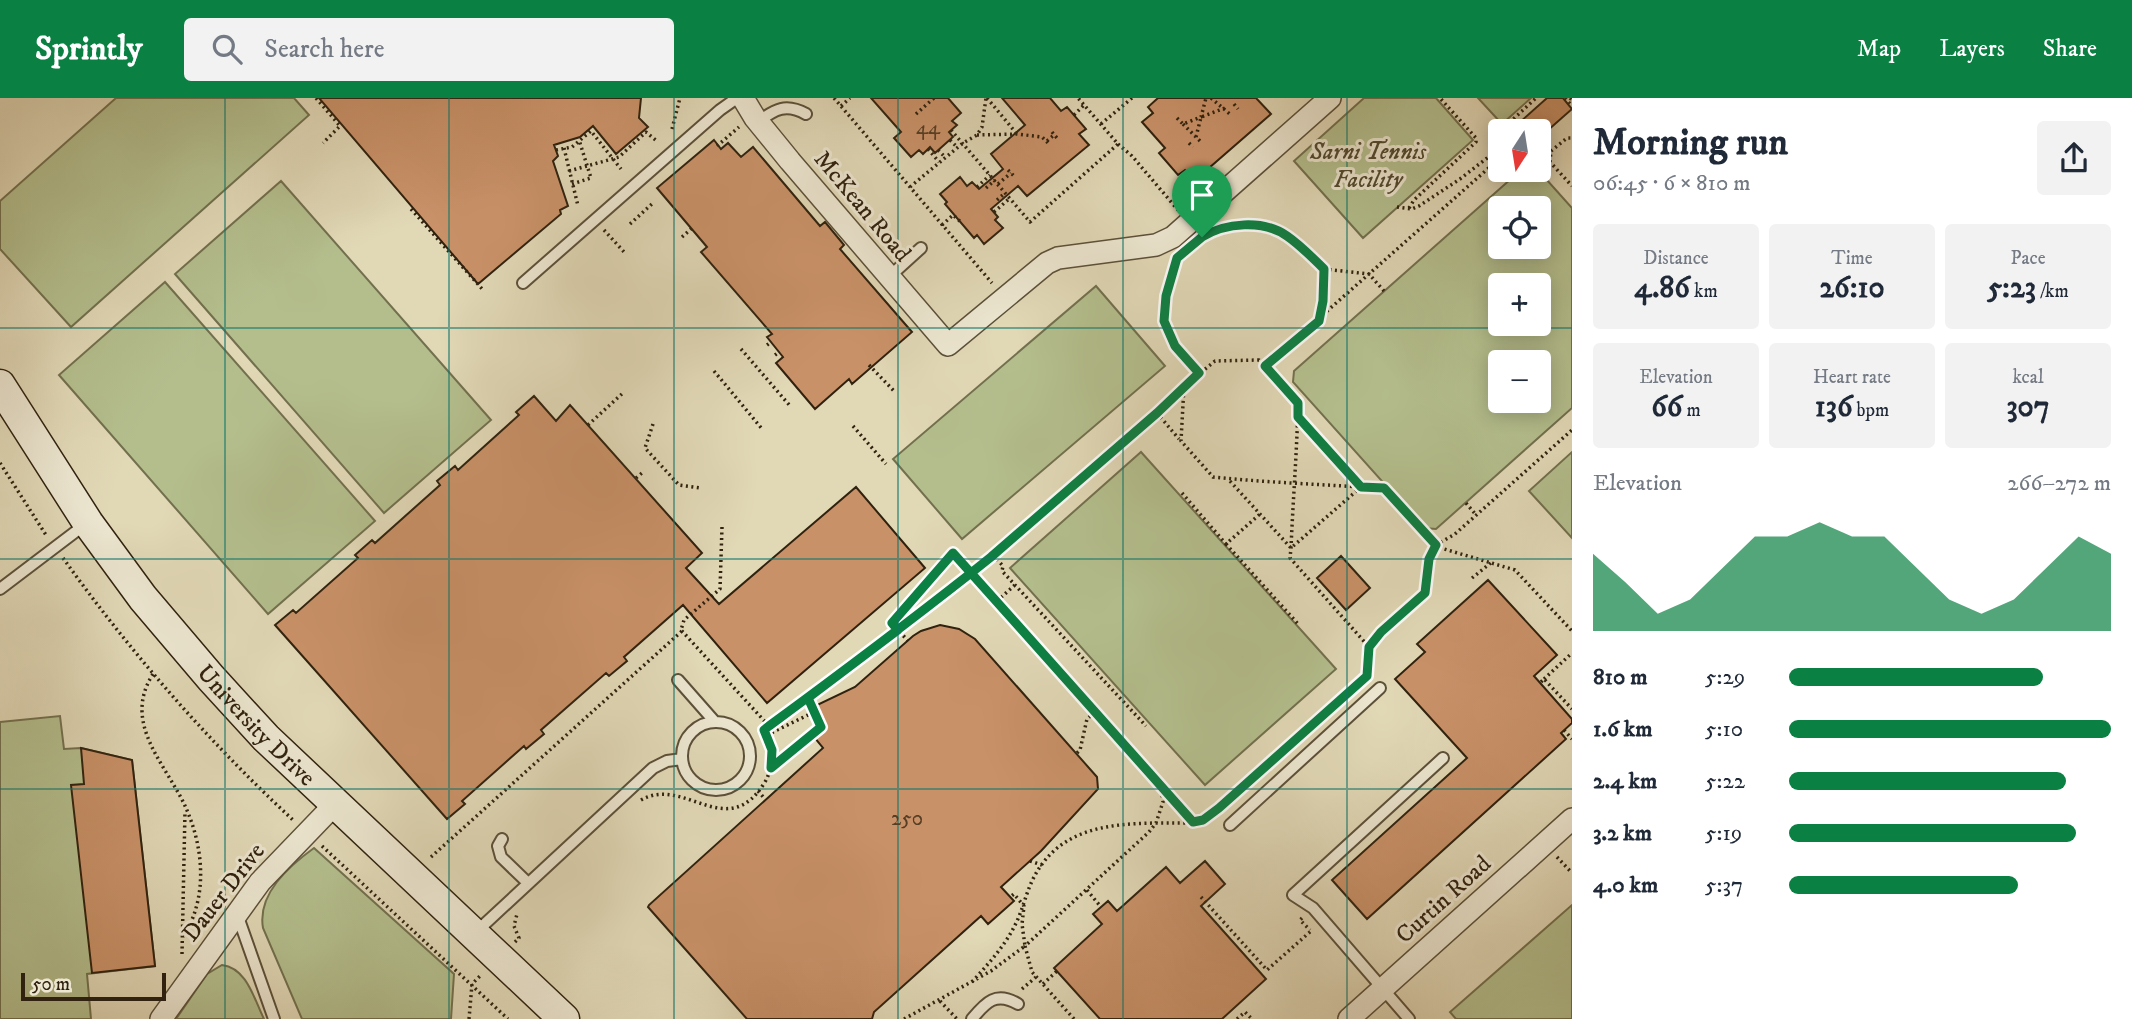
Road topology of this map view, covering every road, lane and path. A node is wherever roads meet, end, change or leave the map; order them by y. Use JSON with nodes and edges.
{"nodes":[{"id":1,"x":316,"y":98,"type":"edge"},
{"id":2,"x":681,"y":98,"type":"edge"},
{"id":3,"x":737,"y":98,"type":"edge"},
{"id":4,"x":743,"y":98,"type":"edge"},
{"id":5,"x":834,"y":98,"type":"edge"},
{"id":6,"x":850,"y":98,"type":"edge"},
{"id":7,"x":934,"y":98,"type":"edge"},
{"id":8,"x":986,"y":98,"type":"edge"},
{"id":9,"x":1078,"y":98,"type":"edge"},
{"id":10,"x":1132,"y":98,"type":"edge"},
{"id":11,"x":1206,"y":98,"type":"edge"},
{"id":12,"x":1212,"y":98,"type":"edge"},
{"id":13,"x":1330,"y":98,"type":"edge"},
{"id":14,"x":1440,"y":98,"type":"edge"},
{"id":15,"x":1536,"y":98,"type":"edge"},
{"id":16,"x":1569,"y":99,"type":"edge"},
{"id":17,"x":1084,"y":105,"type":"junction"},
{"id":18,"x":841,"y":106,"type":"junction"},
{"id":19,"x":1236,"y":106,"type":"dead end"},
{"id":20,"x":1572,"y":106,"type":"edge"},
{"id":21,"x":1224,"y":108,"type":"junction"},
{"id":22,"x":806,"y":114,"type":"dead end"},
{"id":23,"x":916,"y":114,"type":"dead end"},
{"id":24,"x":1074,"y":115,"type":"dead end"},
{"id":25,"x":1201,"y":117,"type":"junction"},
{"id":26,"x":1177,"y":118,"type":"dead end"},
{"id":27,"x":1513,"y":119,"type":"edge"},
{"id":28,"x":750,"y":122,"type":"junction"},
{"id":29,"x":1101,"y":124,"type":"junction"},
{"id":30,"x":1183,"y":124,"type":"junction"},
{"id":31,"x":672,"y":129,"type":"dead end"},
{"id":32,"x":951,"y":130,"type":"dead end"},
{"id":33,"x":1017,"y":134,"type":"junction"},
{"id":34,"x":977,"y":135,"type":"junction"},
{"id":35,"x":1054,"y":135,"type":"dead end"},
{"id":36,"x":1572,"y":138,"type":"edge"},
{"id":37,"x":1198,"y":139,"type":"junction"},
{"id":38,"x":579,"y":140,"type":"junction"},
{"id":39,"x":950,"y":140,"type":"dead end"},
{"id":40,"x":658,"y":142,"type":"dead end"},
{"id":41,"x":963,"y":143,"type":"junction"},
{"id":42,"x":323,"y":144,"type":"dead end"},
{"id":43,"x":1118,"y":144,"type":"junction"},
{"id":44,"x":1191,"y":145,"type":"dead end"},
{"id":45,"x":717,"y":146,"type":"dead end"},
{"id":46,"x":957,"y":147,"type":"junction"},
{"id":47,"x":564,"y":148,"type":"junction"},
{"id":48,"x":928,"y":149,"type":"dead end"},
{"id":49,"x":556,"y":150,"type":"dead end"},
{"id":50,"x":938,"y":150,"type":"dead end"},
{"id":51,"x":1551,"y":151,"type":"edge"},
{"id":52,"x":945,"y":157,"type":"junction"},
{"id":53,"x":1488,"y":157,"type":"edge"},
{"id":54,"x":614,"y":158,"type":"junction"},
{"id":55,"x":939,"y":162,"type":"junction"},
{"id":56,"x":1551,"y":163,"type":"edge"},
{"id":57,"x":587,"y":165,"type":"junction"},
{"id":58,"x":621,"y":169,"type":"dead end"},
{"id":59,"x":1488,"y":169,"type":"edge"},
{"id":60,"x":569,"y":171,"type":"junction"},
{"id":61,"x":1011,"y":173,"type":"dead end"},
{"id":62,"x":990,"y":175,"type":"junction"},
{"id":63,"x":996,"y":182,"type":"junction"},
{"id":64,"x":572,"y":184,"type":"junction"},
{"id":65,"x":1572,"y":186,"type":"edge"},
{"id":66,"x":910,"y":187,"type":"junction"},
{"id":67,"x":976,"y":187,"type":"dead end"},
{"id":68,"x":986,"y":188,"type":"dead end"},
{"id":69,"x":1004,"y":193,"type":"junction"},
{"id":70,"x":1009,"y":199,"type":"junction"},
{"id":71,"x":997,"y":200,"type":"dead end"},
{"id":72,"x":653,"y":203,"type":"dead end"},
{"id":73,"x":578,"y":206,"type":"dead end"},
{"id":74,"x":1398,"y":207,"type":"dead end"},
{"id":75,"x":1409,"y":208,"type":"junction"},
{"id":76,"x":411,"y":209,"type":"dead end"},
{"id":77,"x":994,"y":212,"type":"dead end"},
{"id":78,"x":962,"y":223,"type":"dead end"},
{"id":79,"x":1189,"y":223,"type":"junction"},
{"id":80,"x":630,"y":224,"type":"dead end"},
{"id":81,"x":942,"y":225,"type":"junction"},
{"id":82,"x":691,"y":229,"type":"dead end"},
{"id":83,"x":604,"y":230,"type":"dead end"},
{"id":84,"x":682,"y":237,"type":"dead end"},
{"id":85,"x":921,"y":247,"type":"dead end"},
{"id":86,"x":625,"y":253,"type":"dead end"},
{"id":87,"x":1182,"y":253,"type":"dead end"},
{"id":88,"x":1324,"y":269,"type":"junction"},
{"id":89,"x":1369,"y":274,"type":"junction"},
{"id":90,"x":889,"y":277,"type":"junction"},
{"id":91,"x":523,"y":284,"type":"dead end"},
{"id":92,"x":484,"y":291,"type":"dead end"},
{"id":93,"x":1384,"y":291,"type":"dead end"},
{"id":94,"x":1004,"y":298,"type":"junction"},
{"id":95,"x":1319,"y":321,"type":"junction"},
{"id":96,"x":741,"y":349,"type":"dead end"},
{"id":97,"x":869,"y":365,"type":"dead end"},
{"id":98,"x":1265,"y":366,"type":"junction"},
{"id":99,"x":714,"y":372,"type":"dead end"},
{"id":100,"x":1199,"y":373,"type":"junction"},
{"id":101,"x":0,"y":385,"type":"edge"},
{"id":102,"x":1184,"y":386,"type":"junction"},
{"id":103,"x":894,"y":391,"type":"dead end"},
{"id":104,"x":624,"y":392,"type":"dead end"},
{"id":105,"x":791,"y":407,"type":"dead end"},
{"id":106,"x":1157,"y":413,"type":"junction"},
{"id":107,"x":1298,"y":417,"type":"junction"},
{"id":108,"x":653,"y":424,"type":"dead end"},
{"id":109,"x":588,"y":425,"type":"dead end"},
{"id":110,"x":853,"y":426,"type":"dead end"},
{"id":111,"x":763,"y":430,"type":"dead end"},
{"id":112,"x":1572,"y":430,"type":"edge"},
{"id":113,"x":1181,"y":441,"type":"junction"},
{"id":114,"x":0,"y":463,"type":"edge"},
{"id":115,"x":886,"y":464,"type":"dead end"},
{"id":116,"x":642,"y":473,"type":"dead end"},
{"id":117,"x":636,"y":478,"type":"dead end"},
{"id":118,"x":1228,"y":479,"type":"junction"},
{"id":119,"x":1294,"y":483,"type":"junction"},
{"id":120,"x":1361,"y":487,"type":"junction"},
{"id":121,"x":701,"y":488,"type":"dead end"},
{"id":122,"x":1182,"y":493,"type":"dead end"},
{"id":123,"x":1466,"y":502,"type":"dead end"},
{"id":124,"x":1260,"y":514,"type":"junction"},
{"id":125,"x":1476,"y":515,"type":"junction"},
{"id":126,"x":88,"y":523,"type":"junction"},
{"id":127,"x":722,"y":527,"type":"dead end"},
{"id":128,"x":43,"y":530,"type":"dead end"},
{"id":129,"x":1226,"y":544,"type":"junction"},
{"id":130,"x":1435,"y":546,"type":"junction"},
{"id":131,"x":1291,"y":548,"type":"junction"},
{"id":132,"x":993,"y":555,"type":"junction"},
{"id":133,"x":1492,"y":562,"type":"junction"},
{"id":134,"x":66,"y":563,"type":"dead end"},
{"id":135,"x":971,"y":573,"type":"junction"},
{"id":136,"x":1472,"y":578,"type":"dead end"},
{"id":137,"x":1016,"y":584,"type":"junction"},
{"id":138,"x":0,"y":589,"type":"edge"},
{"id":139,"x":997,"y":602,"type":"junction"},
{"id":140,"x":1299,"y":625,"type":"dead end"},
{"id":141,"x":898,"y":630,"type":"junction"},
{"id":142,"x":682,"y":631,"type":"junction"},
{"id":143,"x":1572,"y":631,"type":"edge"},
{"id":144,"x":908,"y":641,"type":"dead end"},
{"id":145,"x":1369,"y":647,"type":"junction"},
{"id":146,"x":1572,"y":653,"type":"edge"},
{"id":147,"x":153,"y":674,"type":"junction"},
{"id":148,"x":678,"y":680,"type":"dead end"},
{"id":149,"x":1380,"y":688,"type":"dead end"},
{"id":150,"x":808,"y":698,"type":"junction"},
{"id":151,"x":1572,"y":709,"type":"edge"},
{"id":152,"x":814,"y":712,"type":"junction"},
{"id":153,"x":1095,"y":712,"type":"junction"},
{"id":154,"x":715,"y":722,"type":"junction"},
{"id":155,"x":769,"y":726,"type":"junction"},
{"id":156,"x":1146,"y":726,"type":"dead end"},
{"id":157,"x":1564,"y":730,"type":"dead end"},
{"id":158,"x":767,"y":735,"type":"junction"},
{"id":159,"x":1572,"y":739,"type":"edge"},
{"id":160,"x":1077,"y":753,"type":"dead end"},
{"id":161,"x":1443,"y":758,"type":"dead end"},
{"id":162,"x":682,"y":759,"type":"junction"},
{"id":163,"x":771,"y":768,"type":"junction"},
{"id":164,"x":1160,"y":785,"type":"junction"},
{"id":165,"x":758,"y":791,"type":"junction"},
{"id":166,"x":765,"y":799,"type":"dead end"},
{"id":167,"x":641,"y":800,"type":"dead end"},
{"id":168,"x":335,"y":804,"type":"junction"},
{"id":169,"x":186,"y":807,"type":"junction"},
{"id":170,"x":292,"y":819,"type":"dead end"},
{"id":171,"x":1572,"y":819,"type":"edge"},
{"id":172,"x":1193,"y":822,"type":"junction"},
{"id":173,"x":1156,"y":823,"type":"junction"},
{"id":174,"x":1230,"y":825,"type":"dead end"},
{"id":175,"x":502,"y":839,"type":"dead end"},
{"id":176,"x":322,"y":846,"type":"dead end"},
{"id":177,"x":1556,"y":855,"type":"dead end"},
{"id":178,"x":431,"y":857,"type":"dead end"},
{"id":179,"x":1030,"y":861,"type":"dead end"},
{"id":180,"x":1042,"y":865,"type":"junction"},
{"id":181,"x":1572,"y":873,"type":"edge"},
{"id":182,"x":528,"y":883,"type":"junction"},
{"id":183,"x":1086,"y":889,"type":"junction"},
{"id":184,"x":1010,"y":897,"type":"dead end"},
{"id":185,"x":1201,"y":897,"type":"dead end"},
{"id":186,"x":1024,"y":906,"type":"junction"},
{"id":187,"x":1101,"y":907,"type":"dead end"},
{"id":188,"x":522,"y":908,"type":"dead end"},
{"id":189,"x":236,"y":912,"type":"junction"},
{"id":190,"x":1311,"y":931,"type":"dead end"},
{"id":191,"x":474,"y":934,"type":"junction"},
{"id":192,"x":183,"y":937,"type":"junction"},
{"id":193,"x":519,"y":938,"type":"dead end"},
{"id":194,"x":1025,"y":946,"type":"junction"},
{"id":195,"x":182,"y":956,"type":"dead end"},
{"id":196,"x":1057,"y":971,"type":"dead end"},
{"id":197,"x":972,"y":982,"type":"junction"},
{"id":198,"x":1043,"y":984,"type":"junction"},
{"id":199,"x":1382,"y":989,"type":"junction"},
{"id":200,"x":940,"y":1001,"type":"junction"},
{"id":201,"x":1018,"y":1004,"type":"dead end"},
{"id":202,"x":161,"y":1019,"type":"edge"},
{"id":203,"x":274,"y":1019,"type":"edge"},
{"id":204,"x":508,"y":1019,"type":"edge"},
{"id":205,"x":564,"y":1019,"type":"edge"},
{"id":206,"x":904,"y":1019,"type":"edge"},
{"id":207,"x":957,"y":1019,"type":"edge"},
{"id":208,"x":972,"y":1019,"type":"edge"},
{"id":209,"x":1074,"y":1019,"type":"edge"},
{"id":210,"x":1237,"y":1019,"type":"edge"},
{"id":211,"x":1252,"y":1019,"type":"edge"},
{"id":212,"x":1349,"y":1019,"type":"edge"},
{"id":213,"x":1409,"y":1019,"type":"edge"}],
"edges":[{"from":1,"to":42,"type":"path"},
{"from":2,"to":31,"type":"path"},
{"from":3,"to":91,"type":"lane"},
{"from":4,"to":28,"type":"street","name":"McKean Road"},
{"from":5,"to":18,"type":"path"},
{"from":6,"to":18,"type":"path"},
{"from":7,"to":23,"type":"path"},
{"from":8,"to":33,"type":"path"},
{"from":8,"to":34,"type":"path"},
{"from":9,"to":17,"type":"path"},
{"from":10,"to":29,"type":"path"},
{"from":11,"to":25,"type":"path"},
{"from":12,"to":21,"type":"path"},
{"from":13,"to":79,"type":"street"},
{"from":14,"to":75,"type":"path"},
{"from":15,"to":27,"type":"path"},
{"from":16,"to":20,"type":"path"},
{"from":17,"to":24,"type":"path"},
{"from":17,"to":29,"type":"path"},
{"from":18,"to":66,"type":"path"},
{"from":19,"to":21,"type":"path"},
{"from":21,"to":25,"type":"path"},
{"from":22,"to":28,"type":"lane"},
{"from":25,"to":30,"type":"path"},
{"from":25,"to":37,"type":"path"},
{"from":26,"to":30,"type":"path"},
{"from":28,"to":45,"type":"path"},
{"from":28,"to":90,"type":"street","name":"McKean Road"},
{"from":29,"to":43,"type":"path"},
{"from":30,"to":37,"type":"path"},
{"from":32,"to":41,"type":"path"},
{"from":33,"to":34,"type":"path"},
{"from":33,"to":35,"type":"path"},
{"from":34,"to":41,"type":"path"},
{"from":36,"to":51,"type":"path"},
{"from":37,"to":44,"type":"path"},
{"from":38,"to":47,"type":"path"},
{"from":38,"to":54,"type":"path"},
{"from":38,"to":57,"type":"path"},
{"from":39,"to":46,"type":"path"},
{"from":40,"to":54,"type":"path"},
{"from":41,"to":46,"type":"path"},
{"from":41,"to":62,"type":"path"},
{"from":43,"to":70,"type":"path"},
{"from":43,"to":79,"type":"path"},
{"from":46,"to":52,"type":"path"},
{"from":47,"to":49,"type":"path"},
{"from":47,"to":60,"type":"path"},
{"from":48,"to":55,"type":"path"},
{"from":50,"to":52,"type":"path"},
{"from":52,"to":55,"type":"path"},
{"from":53,"to":75,"type":"path"},
{"from":54,"to":57,"type":"path"},
{"from":54,"to":58,"type":"path"},
{"from":55,"to":66,"type":"path"},
{"from":56,"to":65,"type":"path"},
{"from":57,"to":60,"type":"path"},
{"from":57,"to":64,"type":"path"},
{"from":59,"to":89,"type":"path"},
{"from":60,"to":64,"type":"path"},
{"from":61,"to":63,"type":"path"},
{"from":62,"to":63,"type":"path"},
{"from":62,"to":67,"type":"path"},
{"from":63,"to":68,"type":"path"},
{"from":63,"to":69,"type":"path"},
{"from":64,"to":73,"type":"path"},
{"from":66,"to":81,"type":"path"},
{"from":69,"to":70,"type":"path"},
{"from":69,"to":71,"type":"path"},
{"from":70,"to":77,"type":"path"},
{"from":72,"to":80,"type":"path"},
{"from":74,"to":75,"type":"path"},
{"from":76,"to":92,"type":"path"},
{"from":78,"to":81,"type":"path"},
{"from":79,"to":88,"type":"path"},
{"from":79,"to":94,"type":"street"},
{"from":81,"to":94,"type":"path"},
{"from":82,"to":84,"type":"path"},
{"from":83,"to":86,"type":"path"},
{"from":85,"to":90,"type":"lane"},
{"from":87,"to":100,"type":"path"},
{"from":88,"to":89,"type":"path"},
{"from":88,"to":95,"type":"path"},
{"from":89,"to":93,"type":"path"},
{"from":89,"to":95,"type":"path"},
{"from":90,"to":94,"type":"street","name":"McKean Road"},
{"from":95,"to":98,"type":"path"},
{"from":96,"to":105,"type":"path"},
{"from":97,"to":103,"type":"path"},
{"from":98,"to":100,"type":"path"},
{"from":98,"to":107,"type":"path"},
{"from":99,"to":111,"type":"path"},
{"from":100,"to":102,"type":"path"},
{"from":101,"to":126,"type":"main road","name":"University Drive"},
{"from":102,"to":106,"type":"path"},
{"from":102,"to":113,"type":"path"},
{"from":104,"to":109,"type":"path"},
{"from":106,"to":113,"type":"path"},
{"from":106,"to":132,"type":"path"},
{"from":107,"to":119,"type":"path"},
{"from":107,"to":120,"type":"path"},
{"from":108,"to":121,"type":"path"},
{"from":110,"to":115,"type":"path"},
{"from":112,"to":125,"type":"path"},
{"from":113,"to":118,"type":"path"},
{"from":114,"to":128,"type":"path"},
{"from":116,"to":117,"type":"path"},
{"from":118,"to":119,"type":"path"},
{"from":118,"to":124,"type":"path"},
{"from":119,"to":120,"type":"path"},
{"from":119,"to":131,"type":"path"},
{"from":120,"to":130,"type":"path"},
{"from":120,"to":131,"type":"path"},
{"from":122,"to":129,"type":"path"},
{"from":123,"to":125,"type":"path"},
{"from":124,"to":129,"type":"path"},
{"from":124,"to":131,"type":"path"},
{"from":125,"to":130,"type":"path"},
{"from":126,"to":138,"type":"lane"},
{"from":126,"to":168,"type":"main road","name":"University Drive"},
{"from":127,"to":142,"type":"path"},
{"from":129,"to":140,"type":"path"},
{"from":130,"to":133,"type":"path"},
{"from":130,"to":145,"type":"path"},
{"from":131,"to":145,"type":"path"},
{"from":132,"to":135,"type":"path"},
{"from":132,"to":137,"type":"path"},
{"from":133,"to":136,"type":"path"},
{"from":133,"to":143,"type":"path"},
{"from":134,"to":147,"type":"path"},
{"from":135,"to":139,"type":"path"},
{"from":135,"to":141,"type":"path"},
{"from":135,"to":141,"type":"path"},
{"from":137,"to":139,"type":"path"},
{"from":137,"to":156,"type":"path"},
{"from":139,"to":153,"type":"path"},
{"from":141,"to":144,"type":"path"},
{"from":141,"to":150,"type":"path"},
{"from":142,"to":155,"type":"path"},
{"from":142,"to":178,"type":"path"},
{"from":145,"to":172,"type":"path"},
{"from":146,"to":151,"type":"path"},
{"from":147,"to":169,"type":"path"},
{"from":147,"to":170,"type":"path"},
{"from":148,"to":154,"type":"lane"},
{"from":149,"to":174,"type":"lane"},
{"from":150,"to":152,"type":"path"},
{"from":150,"to":155,"type":"path"},
{"from":152,"to":158,"type":"path"},
{"from":152,"to":163,"type":"path"},
{"from":153,"to":160,"type":"path"},
{"from":153,"to":164,"type":"path"},
{"from":154,"to":162,"type":"lane"},
{"from":154,"to":162,"type":"lane"},
{"from":155,"to":158,"type":"path"},
{"from":157,"to":159,"type":"path"},
{"from":158,"to":163,"type":"path"},
{"from":161,"to":199,"type":"lane"},
{"from":162,"to":182,"type":"lane"},
{"from":163,"to":165,"type":"path"},
{"from":164,"to":172,"type":"path"},
{"from":164,"to":173,"type":"path"},
{"from":165,"to":166,"type":"path"},
{"from":165,"to":167,"type":"path"},
{"from":168,"to":189,"type":"street","name":"Dauer Drive"},
{"from":168,"to":191,"type":"main road","name":"University Drive"},
{"from":169,"to":192,"type":"path"},
{"from":169,"to":192,"type":"path"},
{"from":171,"to":199,"type":"street","name":"Curtin Road"},
{"from":172,"to":173,"type":"path"},
{"from":173,"to":180,"type":"path"},
{"from":173,"to":183,"type":"path"},
{"from":175,"to":182,"type":"lane"},
{"from":176,"to":204,"type":"path"},
{"from":177,"to":181,"type":"path"},
{"from":179,"to":180,"type":"path"},
{"from":180,"to":186,"type":"path"},
{"from":182,"to":191,"type":"lane"},
{"from":183,"to":187,"type":"path"},
{"from":183,"to":194,"type":"path"},
{"from":184,"to":186,"type":"path"},
{"from":185,"to":190,"type":"path"},
{"from":186,"to":194,"type":"path"},
{"from":186,"to":197,"type":"path"},
{"from":188,"to":193,"type":"path"},
{"from":189,"to":202,"type":"street","name":"Dauer Drive"},
{"from":189,"to":203,"type":"lane"},
{"from":191,"to":205,"type":"main road","name":"University Drive"},
{"from":192,"to":195,"type":"path"},
{"from":194,"to":197,"type":"path"},
{"from":194,"to":198,"type":"path"},
{"from":196,"to":198,"type":"path"},
{"from":197,"to":200,"type":"path"},
{"from":198,"to":209,"type":"path"},
{"from":199,"to":212,"type":"street","name":"Curtin Road"},
{"from":199,"to":213,"type":"lane"},
{"from":200,"to":206,"type":"path"},
{"from":200,"to":207,"type":"path"},
{"from":201,"to":208,"type":"lane"},
{"from":210,"to":211,"type":"path"}]}
